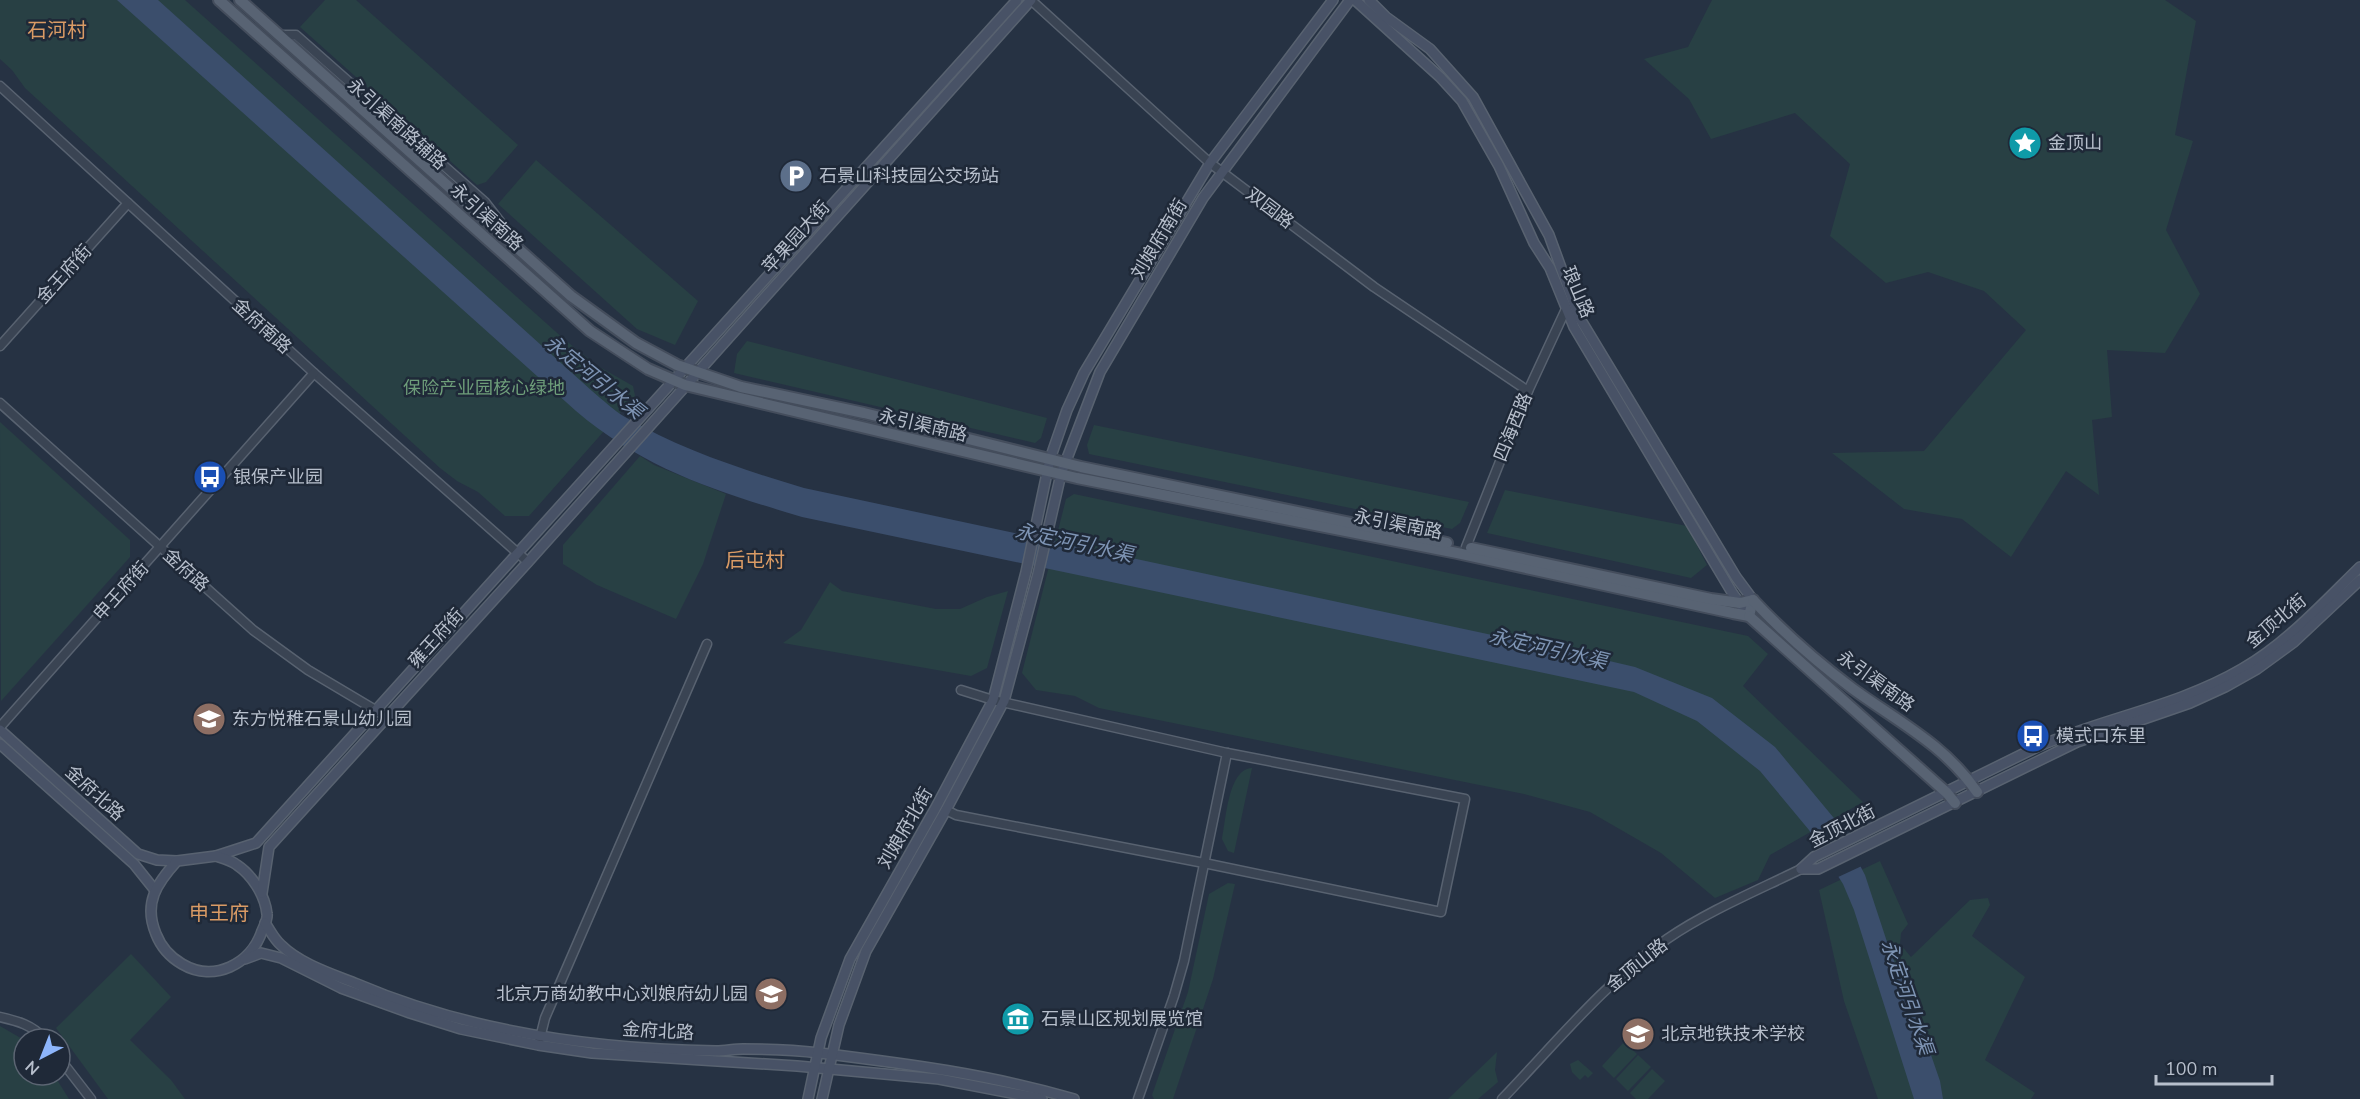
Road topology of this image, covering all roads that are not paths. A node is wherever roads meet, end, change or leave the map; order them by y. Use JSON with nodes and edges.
{"nodes":[{"id":1,"x":219,"y":0,"type":"edge"},
{"id":2,"x":240,"y":0,"type":"edge"},
{"id":3,"x":1017,"y":0,"type":"edge"},
{"id":4,"x":1031,"y":0,"type":"edge"},
{"id":5,"x":1333,"y":0,"type":"edge"},
{"id":6,"x":1350,"y":0,"type":"edge"},
{"id":7,"x":1355,"y":0,"type":"edge"},
{"id":8,"x":1369,"y":0,"type":"edge"},
{"id":9,"x":0,"y":86,"type":"edge"},
{"id":10,"x":1210,"y":163,"type":"junction"},
{"id":11,"x":1221,"y":171,"type":"junction"},
{"id":12,"x":128,"y":203,"type":"junction"},
{"id":13,"x":1566,"y":309,"type":"junction"},
{"id":14,"x":707,"y":343,"type":"junction"},
{"id":15,"x":0,"y":346,"type":"edge"},
{"id":16,"x":716,"y":350,"type":"junction"},
{"id":17,"x":684,"y":368,"type":"junction"},
{"id":18,"x":314,"y":373,"type":"junction"},
{"id":19,"x":696,"y":373,"type":"junction"},
{"id":20,"x":673,"y":380,"type":"junction"},
{"id":21,"x":685,"y":385,"type":"junction"},
{"id":22,"x":1528,"y":391,"type":"junction"},
{"id":23,"x":0,"y":403,"type":"edge"},
{"id":24,"x":648,"y":408,"type":"junction"},
{"id":25,"x":658,"y":415,"type":"junction"},
{"id":26,"x":1050,"y":459,"type":"junction"},
{"id":27,"x":1063,"y":469,"type":"junction"},
{"id":28,"x":1049,"y":471,"type":"junction"},
{"id":29,"x":1038,"y":521,"type":"joint"},
{"id":30,"x":160,"y":547,"type":"junction"},
{"id":31,"x":1466,"y":547,"type":"junction"},
{"id":32,"x":518,"y":553,"type":"junction"},
{"id":33,"x":528,"y":562,"type":"junction"},
{"id":34,"x":2360,"y":567,"type":"edge"},
{"id":35,"x":1038,"y":574,"type":"joint"},
{"id":36,"x":2360,"y":580,"type":"edge"},
{"id":37,"x":1752,"y":600,"type":"junction"},
{"id":38,"x":1740,"y":603,"type":"junction"},
{"id":39,"x":1749,"y":616,"type":"junction"},
{"id":40,"x":707,"y":644,"type":"dead end"},
{"id":41,"x":961,"y":690,"type":"dead end"},
{"id":42,"x":993,"y":700,"type":"junction"},
{"id":43,"x":1004,"y":701,"type":"junction"},
{"id":44,"x":377,"y":711,"type":"junction"},
{"id":45,"x":387,"y":717,"type":"junction"},
{"id":46,"x":0,"y":728,"type":"edge"},
{"id":47,"x":0,"y":744,"type":"edge"},
{"id":48,"x":1227,"y":753,"type":"junction"},
{"id":49,"x":1970,"y":782,"type":"junction"},
{"id":50,"x":1977,"y":792,"type":"junction"},
{"id":51,"x":1947,"y":793,"type":"junction"},
{"id":52,"x":1955,"y":803,"type":"junction"},
{"id":53,"x":946,"y":810,"type":"junction"},
{"id":54,"x":216,"y":856,"type":"junction"},
{"id":55,"x":177,"y":861,"type":"junction"},
{"id":56,"x":1204,"y":863,"type":"junction"},
{"id":57,"x":1801,"y":869,"type":"junction"},
{"id":58,"x":154,"y":889,"type":"junction"},
{"id":59,"x":262,"y":893,"type":"junction"},
{"id":60,"x":266,"y":923,"type":"junction"},
{"id":61,"x":245,"y":959,"type":"junction"},
{"id":62,"x":0,"y":1017,"type":"edge"},
{"id":63,"x":29,"y":1027,"type":"edge"},
{"id":64,"x":539,"y":1040,"type":"junction"},
{"id":65,"x":817,"y":1053,"type":"junction"},
{"id":66,"x":832,"y":1055,"type":"junction"},
{"id":67,"x":814,"y":1068,"type":"junction"},
{"id":68,"x":829,"y":1070,"type":"junction"},
{"id":69,"x":72,"y":1074,"type":"edge"},
{"id":70,"x":91,"y":1099,"type":"edge"},
{"id":71,"x":808,"y":1099,"type":"edge"},
{"id":72,"x":822,"y":1099,"type":"edge"},
{"id":73,"x":1042,"y":1099,"type":"edge"},
{"id":74,"x":1074,"y":1099,"type":"edge"},
{"id":75,"x":1138,"y":1099,"type":"edge"},
{"id":76,"x":1502,"y":1099,"type":"edge"}],
"edges":[{"from":1,"to":20,"type":"main road","name":"永引渠南路"},
{"from":2,"to":17,"type":"main road","name":"永引渠南路"},
{"from":3,"to":14,"type":"main road","name":"苹果园大街"},
{"from":4,"to":10,"type":"street","name":"双园路"},
{"from":4,"to":16,"type":"main road","name":"苹果园大街"},
{"from":5,"to":10,"type":"main road","name":"刘娘府南街"},
{"from":6,"to":11,"type":"main road","name":"刘娘府南街"},
{"from":7,"to":13,"type":"main road","name":"琅山路"},
{"from":8,"to":37,"type":"main road","name":"琅山路"},
{"from":9,"to":12,"type":"street","name":"金府南路"},
{"from":10,"to":11,"type":"street","name":"双园路"},
{"from":10,"to":26,"type":"main road","name":"刘娘府南街"},
{"from":11,"to":22,"type":"street","name":"双园路"},
{"from":11,"to":27,"type":"main road","name":"刘娘府南街"},
{"from":12,"to":15,"type":"street","name":"金王府街"},
{"from":12,"to":18,"type":"street","name":"金府南路"},
{"from":13,"to":22,"type":"street","name":"四海西路"},
{"from":13,"to":38,"type":"main road","name":"琅山路"},
{"from":14,"to":16,"type":"main road"},
{"from":14,"to":17,"type":"main road","name":"苹果园大街"},
{"from":16,"to":19,"type":"main road","name":"苹果园大街"},
{"from":17,"to":19,"type":"main road","name":"永引渠南路"},
{"from":17,"to":20,"type":"main road","name":"苹果园大街"},
{"from":18,"to":30,"type":"street","name":"申王府街"},
{"from":18,"to":32,"type":"street","name":"金府南路"},
{"from":19,"to":21,"type":"main road","name":"苹果园大街"},
{"from":19,"to":26,"type":"main road","name":"永引渠南路"},
{"from":20,"to":21,"type":"main road","name":"永引渠南路"},
{"from":20,"to":24,"type":"main road","name":"苹果园大街"},
{"from":21,"to":25,"type":"main road","name":"苹果园大街"},
{"from":21,"to":28,"type":"main road","name":"永引渠南路"},
{"from":22,"to":31,"type":"street","name":"四海西路"},
{"from":23,"to":30,"type":"street","name":"金府路"},
{"from":24,"to":25,"type":"main road"},
{"from":24,"to":32,"type":"main road","name":"雍王府街"},
{"from":25,"to":33,"type":"main road","name":"雍王府街"},
{"from":26,"to":27,"type":"main road","name":"永引渠南路"},
{"from":26,"to":28,"type":"main road","name":"刘娘府南街"},
{"from":27,"to":28,"type":"main road","name":"永引渠南路"},
{"from":27,"to":31,"type":"main road","name":"永引渠南路"},
{"from":27,"to":35,"type":"main road","name":"刘娘府南街"},
{"from":27,"to":39,"type":"main road","name":"永引渠南路"},
{"from":28,"to":29,"type":"main road","name":"刘娘府南街"},
{"from":29,"to":42,"type":"main road","name":"刘娘府北街"},
{"from":30,"to":44,"type":"street","name":"金府路"},
{"from":30,"to":46,"type":"street","name":"申王府街"},
{"from":31,"to":38,"type":"main road","name":"永引渠南路"},
{"from":32,"to":33,"type":"street","name":"金府南路"},
{"from":32,"to":44,"type":"main road","name":"雍王府街"},
{"from":33,"to":45,"type":"main road","name":"雍王府街"},
{"from":34,"to":49,"type":"main road","name":"金顶北街"},
{"from":35,"to":43,"type":"main road","name":"刘娘府北街"},
{"from":36,"to":50,"type":"main road","name":"金顶北街"},
{"from":37,"to":38,"type":"main road","name":"永引渠南路"},
{"from":37,"to":39,"type":"main road"},
{"from":37,"to":49,"type":"main road","name":"永引渠南路"},
{"from":38,"to":39,"type":"main road","name":"琅山路"},
{"from":39,"to":51,"type":"main road","name":"永引渠南路"},
{"from":40,"to":64,"type":"street"},
{"from":41,"to":42,"type":"street"},
{"from":42,"to":43,"type":"street"},
{"from":42,"to":65,"type":"main road","name":"刘娘府北街"},
{"from":43,"to":48,"type":"street"},
{"from":43,"to":53,"type":"main road","name":"刘娘府北街"},
{"from":44,"to":45,"type":"street","name":"金府路"},
{"from":44,"to":54,"type":"main road","name":"雍王府街"},
{"from":45,"to":59,"type":"main road","name":"雍王府街"},
{"from":46,"to":55,"type":"main road","name":"金府北路"},
{"from":47,"to":58,"type":"main road","name":"金府北路"},
{"from":48,"to":56,"type":"street"},
{"from":48,"to":56,"type":"street"},
{"from":49,"to":50,"type":"main road","name":"永引渠南路"},
{"from":49,"to":51,"type":"main road","name":"金顶北街"},
{"from":50,"to":52,"type":"main road","name":"金顶北街"},
{"from":51,"to":52,"type":"main road","name":"永引渠南路"},
{"from":51,"to":57,"type":"main road","name":"金顶北街"},
{"from":52,"to":57,"type":"main road","name":"金顶北街"},
{"from":53,"to":56,"type":"street"},
{"from":53,"to":66,"type":"main road","name":"刘娘府北街"},
{"from":54,"to":55,"type":"main road"},
{"from":54,"to":59,"type":"main road"},
{"from":55,"to":58,"type":"main road"},
{"from":56,"to":75,"type":"street"},
{"from":57,"to":76,"type":"street","name":"金顶山路"},
{"from":58,"to":61,"type":"main road"},
{"from":59,"to":60,"type":"main road"},
{"from":60,"to":61,"type":"main road"},
{"from":60,"to":64,"type":"main road","name":"金府北路"},
{"from":61,"to":64,"type":"main road","name":"金府北路"},
{"from":62,"to":63,"type":"street"},
{"from":64,"to":65,"type":"main road","name":"金府北路"},
{"from":64,"to":67,"type":"main road","name":"金府北路"},
{"from":65,"to":66,"type":"main road","name":"金府北路"},
{"from":65,"to":67,"type":"main road","name":"刘娘府北街"},
{"from":66,"to":68,"type":"main road","name":"刘娘府北街"},
{"from":66,"to":74,"type":"main road","name":"金府北路"},
{"from":67,"to":68,"type":"main road","name":"金府北路"},
{"from":67,"to":71,"type":"main road","name":"刘娘府北街"},
{"from":68,"to":72,"type":"main road","name":"刘娘府北街"},
{"from":68,"to":73,"type":"main road","name":"金府北路"},
{"from":69,"to":70,"type":"street"}]}
